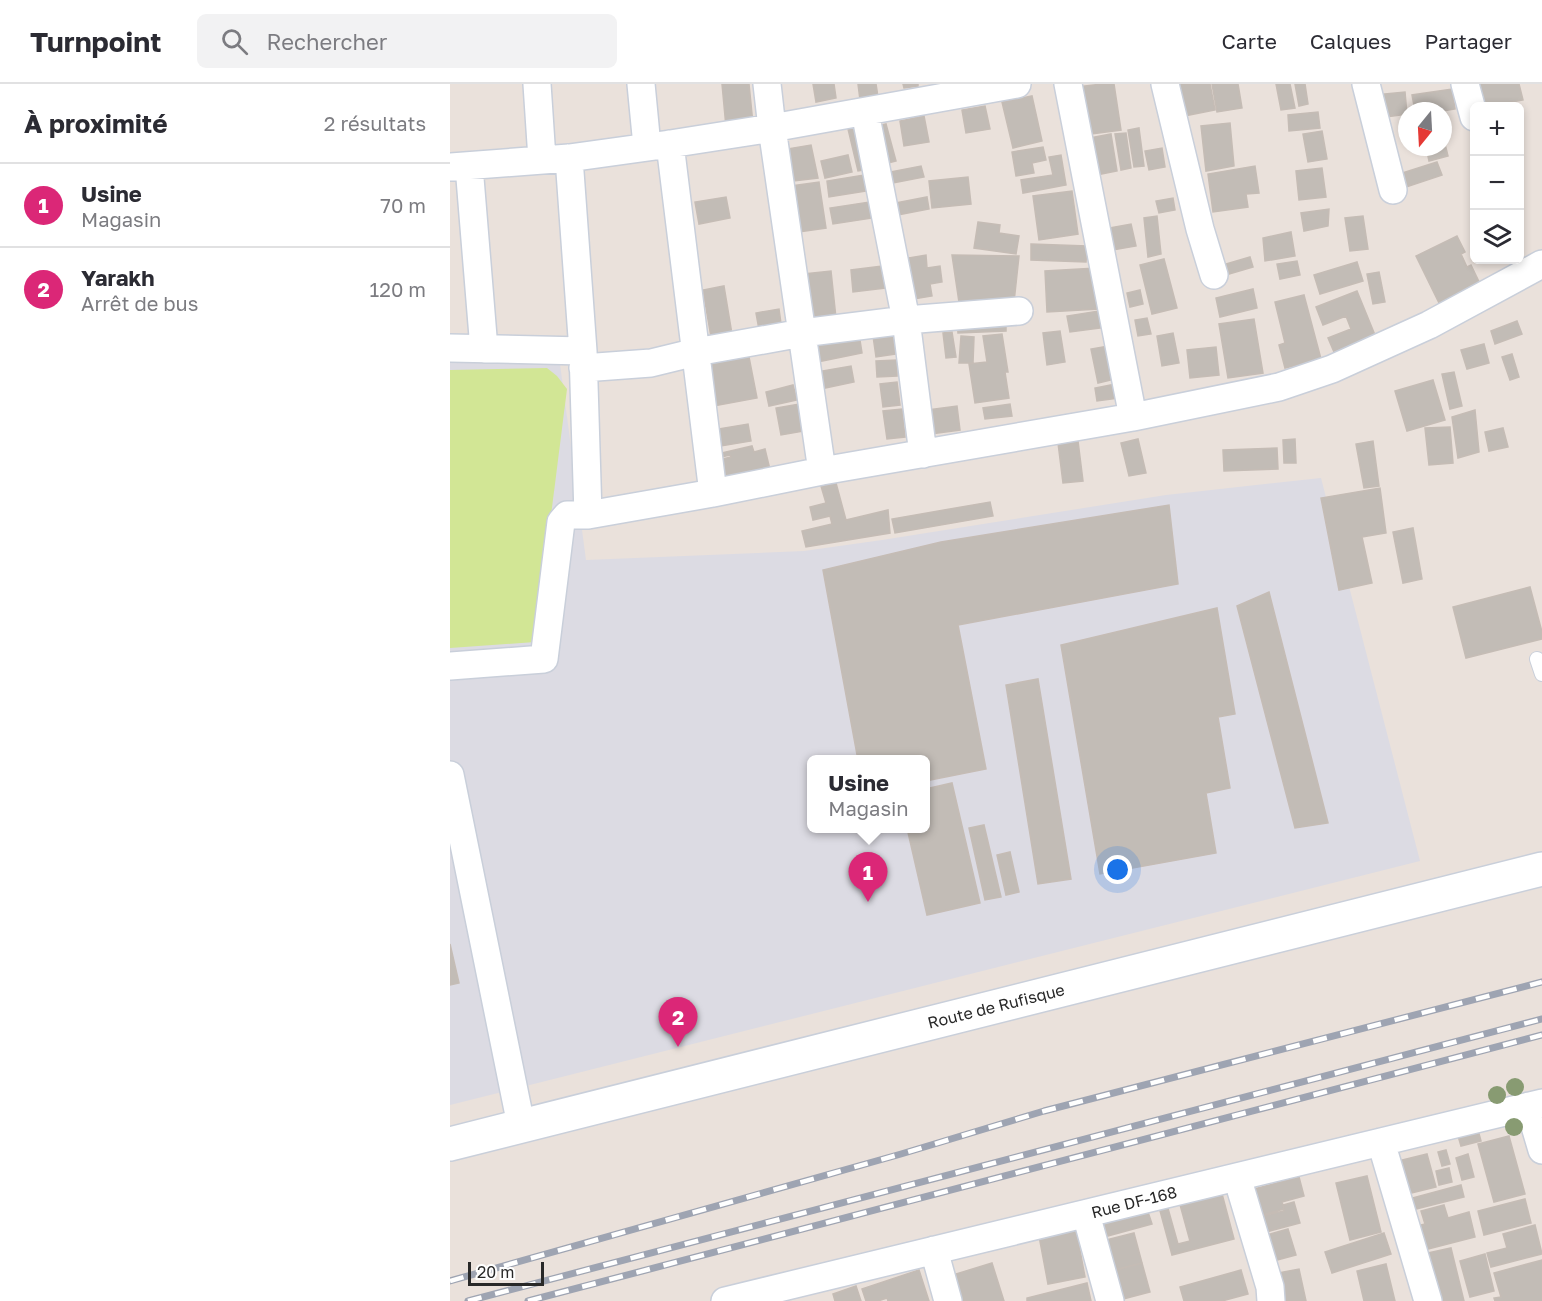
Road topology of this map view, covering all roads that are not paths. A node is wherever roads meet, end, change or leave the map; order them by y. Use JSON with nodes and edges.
{"nodes":[{"id":1,"x":537,"y":84,"type":"edge"},
{"id":2,"x":641,"y":84,"type":"edge"},
{"id":3,"x":767,"y":84,"type":"edge"},
{"id":4,"x":1009,"y":84,"type":"edge"},
{"id":5,"x":1068,"y":84,"type":"edge"},
{"id":6,"x":1165,"y":84,"type":"edge"},
{"id":7,"x":1366,"y":84,"type":"edge"},
{"id":8,"x":1465,"y":84,"type":"edge"},
{"id":9,"x":897,"y":95,"type":"edge"},
{"id":10,"x":1470,"y":102,"type":"edge"},
{"id":11,"x":866,"y":112,"type":"junction"},
{"id":12,"x":772,"y":128,"type":"junction"},
{"id":13,"x":658,"y":145,"type":"junction"},
{"id":14,"x":569,"y":158,"type":"junction"},
{"id":15,"x":542,"y":159,"type":"junction"},
{"id":16,"x":460,"y":167,"type":"edge"},
{"id":17,"x":1393,"y":190,"type":"dead end"},
{"id":18,"x":1530,"y":261,"type":"edge"},
{"id":19,"x":1214,"y":275,"type":"dead end"},
{"id":20,"x":1019,"y":311,"type":"dead end"},
{"id":21,"x":906,"y":320,"type":"junction"},
{"id":22,"x":802,"y":333,"type":"junction"},
{"id":23,"x":450,"y":348,"type":"edge"},
{"id":24,"x":484,"y":349,"type":"junction"},
{"id":25,"x":696,"y":352,"type":"junction"},
{"id":26,"x":583,"y":359,"type":"junction"},
{"id":27,"x":1133,"y":417,"type":"junction"},
{"id":28,"x":923,"y":454,"type":"junction"},
{"id":29,"x":822,"y":471,"type":"junction"},
{"id":30,"x":713,"y":493,"type":"junction"},
{"id":31,"x":588,"y":515,"type":"junction"},
{"id":32,"x":1537,"y":659,"type":"dead end"},
{"id":33,"x":450,"y":666,"type":"edge"},
{"id":34,"x":1542,"y":675,"type":"edge"},
{"id":35,"x":450,"y":775,"type":"edge"},
{"id":36,"x":1542,"y":869,"type":"edge"},
{"id":37,"x":1536,"y":1104,"type":"edge"},
{"id":38,"x":521,"y":1125,"type":"junction"},
{"id":39,"x":1381,"y":1142,"type":"junction"},
{"id":40,"x":450,"y":1144,"type":"edge"},
{"id":41,"x":1542,"y":1150,"type":"edge"},
{"id":42,"x":1237,"y":1177,"type":"junction"},
{"id":43,"x":1086,"y":1214,"type":"junction"},
{"id":44,"x":934,"y":1250,"type":"junction"},
{"id":45,"x":791,"y":1293,"type":"edge"},
{"id":46,"x":725,"y":1301,"type":"edge"},
{"id":47,"x":948,"y":1301,"type":"edge"},
{"id":48,"x":1110,"y":1301,"type":"edge"},
{"id":49,"x":1271,"y":1301,"type":"edge"},
{"id":50,"x":1428,"y":1301,"type":"edge"}],
"edges":[{"from":1,"to":15,"type":"street"},
{"from":2,"to":13,"type":"street"},
{"from":3,"to":12,"type":"street"},
{"from":4,"to":9,"type":"street"},
{"from":5,"to":27,"type":"street"},
{"from":6,"to":19,"type":"street"},
{"from":7,"to":17,"type":"street"},
{"from":8,"to":10,"type":"street"},
{"from":9,"to":11,"type":"street"},
{"from":11,"to":12,"type":"street"},
{"from":11,"to":21,"type":"street"},
{"from":12,"to":13,"type":"street"},
{"from":12,"to":22,"type":"street"},
{"from":13,"to":14,"type":"street"},
{"from":13,"to":25,"type":"street"},
{"from":14,"to":15,"type":"street"},
{"from":14,"to":26,"type":"street"},
{"from":15,"to":16,"type":"street"},
{"from":16,"to":24,"type":"street"},
{"from":18,"to":27,"type":"street"},
{"from":20,"to":21,"type":"street"},
{"from":21,"to":22,"type":"street"},
{"from":21,"to":28,"type":"street"},
{"from":22,"to":25,"type":"street"},
{"from":22,"to":29,"type":"street"},
{"from":23,"to":24,"type":"street"},
{"from":24,"to":26,"type":"street"},
{"from":25,"to":26,"type":"street"},
{"from":25,"to":30,"type":"street"},
{"from":26,"to":31,"type":"street"},
{"from":27,"to":28,"type":"street"},
{"from":28,"to":29,"type":"street"},
{"from":29,"to":30,"type":"street"},
{"from":30,"to":31,"type":"street"},
{"from":31,"to":33,"type":"street"},
{"from":32,"to":34,"type":"lane"},
{"from":35,"to":38,"type":"street"},
{"from":36,"to":38,"type":"main road","name":"Route de Rufisque"},
{"from":37,"to":39,"type":"street","name":"Rue DF-168"},
{"from":37,"to":41,"type":"street"},
{"from":38,"to":40,"type":"main road","name":"Route de Rufisque"},
{"from":39,"to":42,"type":"street","name":"Rue DF-168"},
{"from":39,"to":50,"type":"street"},
{"from":42,"to":43,"type":"street","name":"Rue DF-168"},
{"from":42,"to":49,"type":"street"},
{"from":43,"to":44,"type":"street","name":"Rue DF-168"},
{"from":43,"to":48,"type":"street"},
{"from":44,"to":45,"type":"street","name":"Rue DF-168"},
{"from":44,"to":47,"type":"street"},
{"from":45,"to":46,"type":"street","name":"Rue DF-168"}]}
